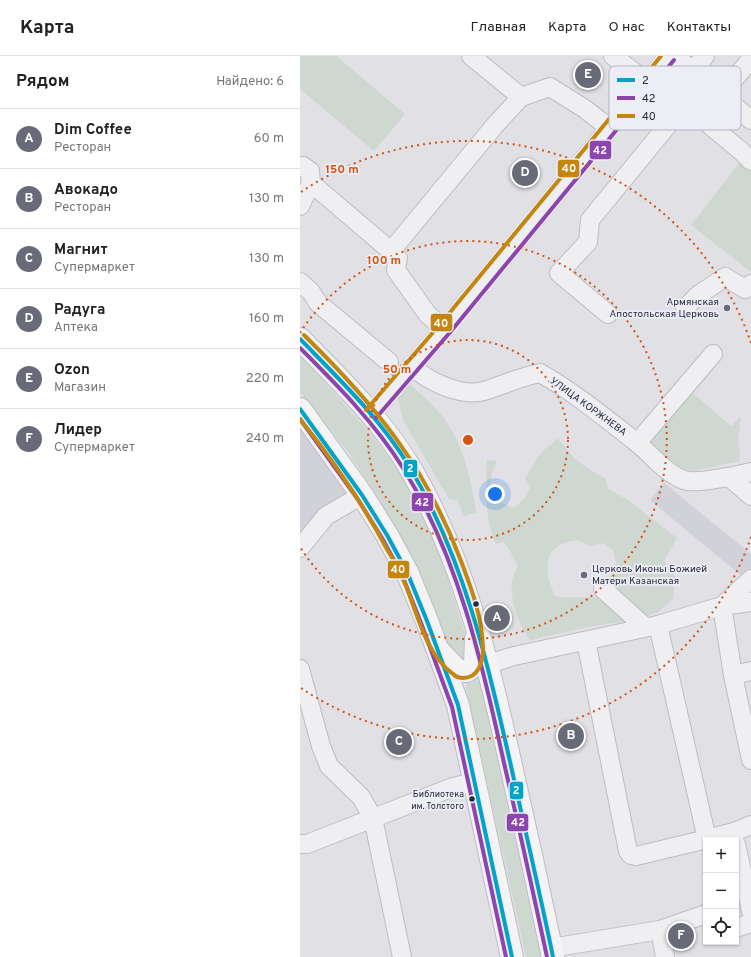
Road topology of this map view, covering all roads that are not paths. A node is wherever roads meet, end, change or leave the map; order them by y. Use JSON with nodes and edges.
{"nodes":[{"id":1,"x":471,"y":56,"type":"edge"},
{"id":2,"x":613,"y":56,"type":"edge"},
{"id":3,"x":669,"y":56,"type":"edge"},
{"id":4,"x":675,"y":56,"type":"edge"},
{"id":5,"x":705,"y":56,"type":"edge"},
{"id":6,"x":751,"y":58,"type":"edge"},
{"id":7,"x":629,"y":66,"type":"edge"},
{"id":8,"x":661,"y":66,"type":"edge"},
{"id":9,"x":686,"y":66,"type":"edge"},
{"id":10,"x":697,"y":66,"type":"edge"},
{"id":11,"x":741,"y":70,"type":"edge"},
{"id":12,"x":521,"y":97,"type":"junction"},
{"id":13,"x":741,"y":112,"type":"edge"},
{"id":14,"x":751,"y":120,"type":"edge"},
{"id":15,"x":608,"y":127,"type":"joint"},
{"id":16,"x":664,"y":130,"type":"edge"},
{"id":17,"x":717,"y":130,"type":"edge"},
{"id":18,"x":751,"y":161,"type":"edge"},
{"id":19,"x":300,"y":166,"type":"edge"},
{"id":20,"x":311,"y":184,"type":"junction"},
{"id":21,"x":300,"y":206,"type":"edge"},
{"id":22,"x":391,"y":251,"type":"junction"},
{"id":23,"x":300,"y":282,"type":"edge"},
{"id":24,"x":751,"y":284,"type":"edge"},
{"id":25,"x":685,"y":308,"type":"dead end"},
{"id":26,"x":608,"y":314,"type":"dead end"},
{"id":27,"x":445,"y":329,"type":"junction"},
{"id":28,"x":300,"y":339,"type":"edge"},
{"id":29,"x":713,"y":354,"type":"dead end"},
{"id":30,"x":389,"y":362,"type":"dead end"},
{"id":31,"x":413,"y":367,"type":"junction"},
{"id":32,"x":300,"y":409,"type":"edge"},
{"id":33,"x":371,"y":414,"type":"junction"},
{"id":34,"x":637,"y":443,"type":"junction"},
{"id":35,"x":751,"y":472,"type":"edge"},
{"id":36,"x":729,"y":477,"type":"junction"},
{"id":37,"x":362,"y":495,"type":"junction"},
{"id":38,"x":751,"y":496,"type":"edge"},
{"id":39,"x":300,"y":548,"type":"edge"},
{"id":40,"x":751,"y":579,"type":"edge"},
{"id":41,"x":602,"y":590,"type":"dead end"},
{"id":42,"x":751,"y":602,"type":"edge"},
{"id":43,"x":722,"y":606,"type":"junction"},
{"id":44,"x":651,"y":626,"type":"junction"},
{"id":45,"x":586,"y":641,"type":"junction"},
{"id":46,"x":438,"y":650,"type":"junction"},
{"id":47,"x":479,"y":667,"type":"junction"},
{"id":48,"x":300,"y":668,"type":"edge"},
{"id":49,"x":751,"y":671,"type":"edge"},
{"id":50,"x":733,"y":675,"type":"junction"},
{"id":51,"x":494,"y":690,"type":"junction"},
{"id":52,"x":458,"y":705,"type":"junction"},
{"id":53,"x":751,"y":760,"type":"edge"},
{"id":54,"x":474,"y":782,"type":"junction"},
{"id":55,"x":372,"y":818,"type":"junction"},
{"id":56,"x":751,"y":825,"type":"edge"},
{"id":57,"x":707,"y":837,"type":"edge"},
{"id":58,"x":737,"y":837,"type":"edge"},
{"id":59,"x":703,"y":840,"type":"edge"},
{"id":60,"x":300,"y":844,"type":"edge"},
{"id":61,"x":739,"y":865,"type":"edge"},
{"id":62,"x":745,"y":905,"type":"edge"},
{"id":63,"x":703,"y":915,"type":"edge"},
{"id":64,"x":751,"y":923,"type":"edge"},
{"id":65,"x":739,"y":927,"type":"edge"},
{"id":66,"x":660,"y":930,"type":"junction"},
{"id":67,"x":552,"y":952,"type":"edge"},
{"id":68,"x":402,"y":957,"type":"edge"},
{"id":69,"x":512,"y":957,"type":"edge"},
{"id":70,"x":665,"y":957,"type":"edge"}],
"edges":[{"from":1,"to":12,"type":"street"},
{"from":2,"to":7,"type":"street"},
{"from":3,"to":8,"type":"street"},
{"from":4,"to":9,"type":"street"},
{"from":5,"to":10,"type":"street"},
{"from":6,"to":11,"type":"street"},
{"from":12,"to":15,"type":"street"},
{"from":12,"to":22,"type":"street"},
{"from":13,"to":14,"type":"street"},
{"from":15,"to":27,"type":"street"},
{"from":16,"to":26,"type":"street"},
{"from":17,"to":18,"type":"street"},
{"from":19,"to":20,"type":"street"},
{"from":20,"to":21,"type":"street"},
{"from":20,"to":22,"type":"street"},
{"from":22,"to":27,"type":"street"},
{"from":23,"to":30,"type":"street"},
{"from":24,"to":25,"type":"street"},
{"from":27,"to":31,"type":"street"},
{"from":28,"to":33,"type":"main road"},
{"from":29,"to":34,"type":"street"},
{"from":31,"to":33,"type":"street"},
{"from":31,"to":34,"type":"street","name":"УЛИЦА КОРЖНЕВА"},
{"from":32,"to":37,"type":"main road"},
{"from":33,"to":47,"type":"main road"},
{"from":34,"to":36,"type":"street","name":"УЛИЦА КОРЖНЕВА"},
{"from":35,"to":36,"type":"street","name":"УЛИЦА КОРЖНЕВА"},
{"from":36,"to":38,"type":"street"},
{"from":37,"to":39,"type":"street"},
{"from":37,"to":46,"type":"main road"},
{"from":40,"to":43,"type":"street"},
{"from":41,"to":44,"type":"street"},
{"from":42,"to":43,"type":"street"},
{"from":43,"to":44,"type":"street"},
{"from":43,"to":50,"type":"street"},
{"from":44,"to":45,"type":"street"},
{"from":44,"to":57,"type":"street"},
{"from":45,"to":47,"type":"street"},
{"from":45,"to":59,"type":"street"},
{"from":46,"to":47,"type":"main road"},
{"from":46,"to":52,"type":"main road"},
{"from":47,"to":51,"type":"main road"},
{"from":48,"to":55,"type":"street"},
{"from":49,"to":50,"type":"street"},
{"from":50,"to":53,"type":"street"},
{"from":51,"to":52,"type":"main road"},
{"from":51,"to":67,"type":"main road"},
{"from":52,"to":54,"type":"main road"},
{"from":54,"to":55,"type":"street"},
{"from":54,"to":69,"type":"main road"},
{"from":55,"to":60,"type":"street"},
{"from":55,"to":68,"type":"street"},
{"from":56,"to":58,"type":"street"},
{"from":61,"to":62,"type":"street"},
{"from":63,"to":66,"type":"street"},
{"from":64,"to":65,"type":"street"},
{"from":66,"to":67,"type":"street"},
{"from":66,"to":70,"type":"street"}]}
